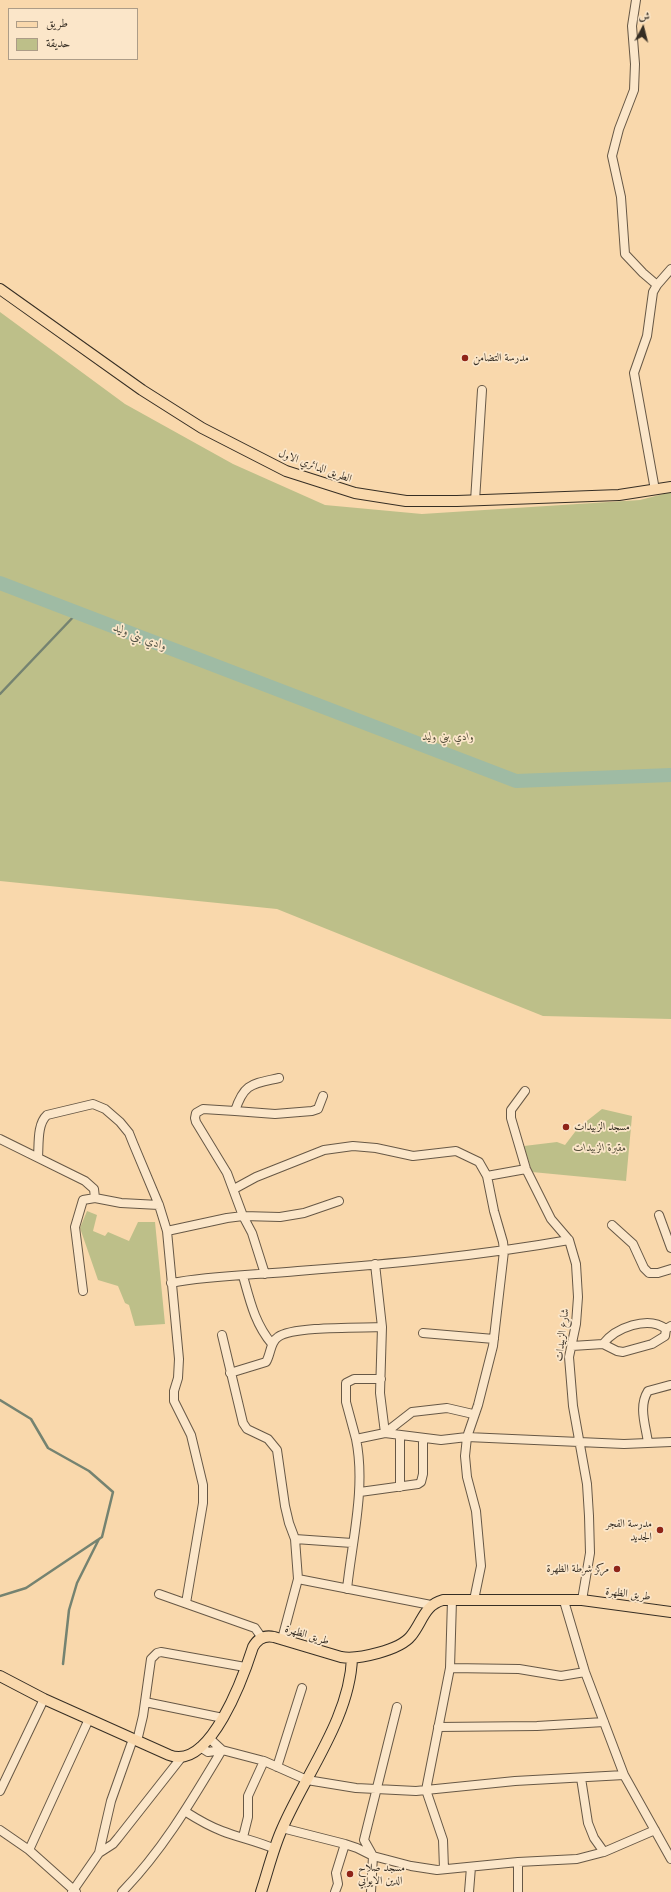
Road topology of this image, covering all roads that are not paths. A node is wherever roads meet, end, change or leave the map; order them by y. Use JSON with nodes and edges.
{"nodes":[{"id":1,"x":636,"y":0,"type":"edge"},
{"id":2,"x":671,"y":269,"type":"edge"},
{"id":3,"x":657,"y":285,"type":"junction"},
{"id":4,"x":0,"y":289,"type":"edge"},
{"id":5,"x":482,"y":390,"type":"dead end"},
{"id":6,"x":671,"y":487,"type":"edge"},
{"id":7,"x":655,"y":490,"type":"junction"},
{"id":8,"x":475,"y":501,"type":"junction"},
{"id":9,"x":279,"y":1078,"type":"dead end"},
{"id":10,"x":525,"y":1091,"type":"dead end"},
{"id":11,"x":323,"y":1096,"type":"dead end"},
{"id":12,"x":236,"y":1111,"type":"junction"},
{"id":13,"x":0,"y":1139,"type":"edge"},
{"id":14,"x":38,"y":1157,"type":"junction"},
{"id":15,"x":526,"y":1170,"type":"junction"},
{"id":16,"x":487,"y":1176,"type":"junction"},
{"id":17,"x":234,"y":1189,"type":"junction"},
{"id":18,"x":95,"y":1198,"type":"junction"},
{"id":19,"x":339,"y":1201,"type":"dead end"},
{"id":20,"x":159,"y":1204,"type":"junction"},
{"id":21,"x":659,"y":1215,"type":"dead end"},
{"id":22,"x":243,"y":1216,"type":"junction"},
{"id":23,"x":612,"y":1224,"type":"dead end"},
{"id":24,"x":167,"y":1230,"type":"junction"},
{"id":25,"x":568,"y":1240,"type":"junction"},
{"id":26,"x":671,"y":1248,"type":"edge"},
{"id":27,"x":504,"y":1251,"type":"junction"},
{"id":28,"x":375,"y":1264,"type":"junction"},
{"id":29,"x":671,"y":1269,"type":"edge"},
{"id":30,"x":265,"y":1274,"type":"junction"},
{"id":31,"x":243,"y":1276,"type":"junction"},
{"id":32,"x":171,"y":1283,"type":"junction"},
{"id":33,"x":83,"y":1291,"type":"dead end"},
{"id":34,"x":382,"y":1327,"type":"junction"},
{"id":35,"x":668,"y":1327,"type":"edge"},
{"id":36,"x":423,"y":1333,"type":"dead end"},
{"id":37,"x":222,"y":1335,"type":"dead end"},
{"id":38,"x":494,"y":1339,"type":"junction"},
{"id":39,"x":272,"y":1344,"type":"junction"},
{"id":40,"x":603,"y":1344,"type":"junction"},
{"id":41,"x":572,"y":1346,"type":"junction"},
{"id":42,"x":230,"y":1373,"type":"junction"},
{"id":43,"x":382,"y":1378,"type":"junction"},
{"id":44,"x":670,"y":1385,"type":"dead end"},
{"id":45,"x":474,"y":1414,"type":"junction"},
{"id":46,"x":385,"y":1434,"type":"junction"},
{"id":47,"x":400,"y":1435,"type":"junction"},
{"id":48,"x":467,"y":1437,"type":"junction"},
{"id":49,"x":423,"y":1439,"type":"junction"},
{"id":50,"x":356,"y":1440,"type":"junction"},
{"id":51,"x":671,"y":1442,"type":"edge"},
{"id":52,"x":578,"y":1443,"type":"junction"},
{"id":53,"x":648,"y":1443,"type":"junction"},
{"id":54,"x":400,"y":1486,"type":"junction"},
{"id":55,"x":360,"y":1492,"type":"junction"},
{"id":56,"x":295,"y":1539,"type":"junction"},
{"id":57,"x":352,"y":1543,"type":"junction"},
{"id":58,"x":298,"y":1579,"type":"junction"},
{"id":59,"x":347,"y":1589,"type":"junction"},
{"id":60,"x":159,"y":1594,"type":"dead end"},
{"id":61,"x":452,"y":1600,"type":"junction"},
{"id":62,"x":474,"y":1600,"type":"junction"},
{"id":63,"x":582,"y":1600,"type":"junction"},
{"id":64,"x":564,"y":1601,"type":"junction"},
{"id":65,"x":186,"y":1603,"type":"junction"},
{"id":66,"x":431,"y":1605,"type":"junction"},
{"id":67,"x":671,"y":1612,"type":"edge"},
{"id":68,"x":262,"y":1638,"type":"junction"},
{"id":69,"x":282,"y":1639,"type":"junction"},
{"id":70,"x":352,"y":1658,"type":"junction"},
{"id":71,"x":245,"y":1667,"type":"junction"},
{"id":72,"x":450,"y":1668,"type":"junction"},
{"id":73,"x":585,"y":1672,"type":"junction"},
{"id":74,"x":0,"y":1676,"type":"edge"},
{"id":75,"x":302,"y":1688,"type":"dead end"},
{"id":76,"x":44,"y":1700,"type":"junction"},
{"id":77,"x":145,"y":1702,"type":"junction"},
{"id":78,"x":397,"y":1707,"type":"dead end"},
{"id":79,"x":223,"y":1718,"type":"junction"},
{"id":80,"x":89,"y":1719,"type":"junction"},
{"id":81,"x":604,"y":1722,"type":"junction"},
{"id":82,"x":438,"y":1727,"type":"junction"},
{"id":83,"x":209,"y":1738,"type":"junction"},
{"id":84,"x":135,"y":1740,"type":"junction"},
{"id":85,"x":200,"y":1747,"type":"junction"},
{"id":86,"x":222,"y":1750,"type":"junction"},
{"id":87,"x":180,"y":1758,"type":"junction"},
{"id":88,"x":264,"y":1761,"type":"junction"},
{"id":89,"x":277,"y":1767,"type":"junction"},
{"id":90,"x":624,"y":1775,"type":"junction"},
{"id":91,"x":581,"y":1778,"type":"junction"},
{"id":92,"x":307,"y":1780,"type":"junction"},
{"id":93,"x":376,"y":1790,"type":"junction"},
{"id":94,"x":426,"y":1790,"type":"junction"},
{"id":95,"x":0,"y":1791,"type":"edge"},
{"id":96,"x":186,"y":1812,"type":"junction"},
{"id":97,"x":282,"y":1828,"type":"junction"},
{"id":98,"x":0,"y":1830,"type":"edge"},
{"id":99,"x":655,"y":1830,"type":"junction"},
{"id":100,"x":243,"y":1837,"type":"junction"},
{"id":101,"x":345,"y":1844,"type":"junction"},
{"id":102,"x":275,"y":1849,"type":"junction"},
{"id":103,"x":28,"y":1850,"type":"junction"},
{"id":104,"x":604,"y":1852,"type":"junction"},
{"id":105,"x":99,"y":1853,"type":"junction"},
{"id":106,"x":373,"y":1856,"type":"junction"},
{"id":107,"x":671,"y":1858,"type":"edge"},
{"id":108,"x":518,"y":1862,"type":"junction"},
{"id":109,"x":471,"y":1867,"type":"junction"},
{"id":110,"x":444,"y":1869,"type":"junction"},
{"id":111,"x":74,"y":1891,"type":"edge"},
{"id":112,"x":122,"y":1892,"type":"edge"},
{"id":113,"x":260,"y":1892,"type":"edge"},
{"id":114,"x":335,"y":1892,"type":"edge"},
{"id":115,"x":371,"y":1892,"type":"edge"},
{"id":116,"x":469,"y":1892,"type":"edge"},
{"id":117,"x":518,"y":1892,"type":"edge"}],
"edges":[{"from":1,"to":3,"type":"street"},
{"from":2,"to":3,"type":"street"},
{"from":3,"to":7,"type":"street"},
{"from":4,"to":8,"type":"main road","name":"الطريق الدائري الاول"},
{"from":5,"to":8,"type":"street"},
{"from":6,"to":7,"type":"main road","name":"الطريق الدائري الاول"},
{"from":7,"to":8,"type":"main road","name":"الطريق الدائري الاول"},
{"from":9,"to":12,"type":"street"},
{"from":10,"to":15,"type":"street","name":"شارع الزبيدات"},
{"from":11,"to":12,"type":"street"},
{"from":12,"to":17,"type":"street"},
{"from":13,"to":14,"type":"street"},
{"from":14,"to":18,"type":"street"},
{"from":14,"to":20,"type":"street"},
{"from":15,"to":16,"type":"street"},
{"from":15,"to":25,"type":"street","name":"شارع الزبيدات"},
{"from":16,"to":17,"type":"street"},
{"from":16,"to":27,"type":"street"},
{"from":17,"to":22,"type":"street"},
{"from":18,"to":20,"type":"street"},
{"from":18,"to":33,"type":"street"},
{"from":19,"to":22,"type":"street"},
{"from":20,"to":24,"type":"street"},
{"from":21,"to":26,"type":"street"},
{"from":22,"to":24,"type":"street"},
{"from":22,"to":30,"type":"street"},
{"from":23,"to":29,"type":"street"},
{"from":24,"to":32,"type":"street"},
{"from":25,"to":27,"type":"street"},
{"from":25,"to":41,"type":"street","name":"شارع الزبيدات"},
{"from":27,"to":28,"type":"street"},
{"from":27,"to":38,"type":"street"},
{"from":28,"to":30,"type":"street"},
{"from":28,"to":34,"type":"street"},
{"from":30,"to":31,"type":"street"},
{"from":31,"to":32,"type":"street"},
{"from":31,"to":39,"type":"street"},
{"from":32,"to":65,"type":"street"},
{"from":34,"to":39,"type":"street"},
{"from":34,"to":43,"type":"street"},
{"from":35,"to":40,"type":"street"},
{"from":35,"to":40,"type":"street"},
{"from":36,"to":38,"type":"street"},
{"from":37,"to":42,"type":"street"},
{"from":38,"to":45,"type":"street"},
{"from":39,"to":42,"type":"street"},
{"from":40,"to":41,"type":"street"},
{"from":41,"to":52,"type":"street","name":"شارع الزبيدات"},
{"from":42,"to":56,"type":"street"},
{"from":43,"to":46,"type":"street"},
{"from":43,"to":50,"type":"street"},
{"from":44,"to":53,"type":"street"},
{"from":45,"to":46,"type":"street"},
{"from":45,"to":48,"type":"street"},
{"from":46,"to":47,"type":"street"},
{"from":46,"to":50,"type":"street"},
{"from":47,"to":49,"type":"street"},
{"from":47,"to":54,"type":"street"},
{"from":48,"to":49,"type":"street"},
{"from":48,"to":52,"type":"street"},
{"from":48,"to":62,"type":"street"},
{"from":49,"to":54,"type":"street"},
{"from":50,"to":55,"type":"street"},
{"from":51,"to":53,"type":"street"},
{"from":52,"to":53,"type":"street"},
{"from":52,"to":63,"type":"street","name":"شارع الزبيدات"},
{"from":54,"to":55,"type":"street"},
{"from":55,"to":57,"type":"street"},
{"from":56,"to":57,"type":"street"},
{"from":56,"to":58,"type":"street"},
{"from":57,"to":59,"type":"street"},
{"from":58,"to":59,"type":"street"},
{"from":58,"to":69,"type":"street"},
{"from":59,"to":66,"type":"street"},
{"from":60,"to":65,"type":"street"},
{"from":61,"to":62,"type":"main road","name":"طريق الظهرة"},
{"from":61,"to":66,"type":"main road","name":"طريق الظهرة"},
{"from":61,"to":72,"type":"street"},
{"from":62,"to":64,"type":"main road","name":"طريق الظهرة"},
{"from":63,"to":64,"type":"main road","name":"طريق الظهرة"},
{"from":63,"to":67,"type":"main road","name":"طريق الظهرة"},
{"from":64,"to":73,"type":"street"},
{"from":65,"to":68,"type":"street"},
{"from":66,"to":70,"type":"main road","name":"طريق الظهرة"},
{"from":68,"to":69,"type":"main road","name":"طريق الظهرة"},
{"from":68,"to":71,"type":"main road"},
{"from":69,"to":70,"type":"main road","name":"طريق الظهرة"},
{"from":70,"to":92,"type":"main road"},
{"from":71,"to":77,"type":"street"},
{"from":71,"to":79,"type":"main road"},
{"from":72,"to":73,"type":"street"},
{"from":72,"to":82,"type":"street"},
{"from":73,"to":81,"type":"street"},
{"from":74,"to":76,"type":"main road"},
{"from":75,"to":89,"type":"street"},
{"from":76,"to":80,"type":"main road"},
{"from":76,"to":95,"type":"street"},
{"from":77,"to":79,"type":"street"},
{"from":77,"to":84,"type":"street"},
{"from":78,"to":93,"type":"street"},
{"from":79,"to":83,"type":"main road"},
{"from":80,"to":84,"type":"main road"},
{"from":80,"to":103,"type":"street"},
{"from":81,"to":82,"type":"street"},
{"from":81,"to":90,"type":"street"},
{"from":82,"to":94,"type":"street"},
{"from":83,"to":85,"type":"main road"},
{"from":83,"to":86,"type":"street"},
{"from":84,"to":87,"type":"main road"},
{"from":84,"to":105,"type":"street"},
{"from":85,"to":86,"type":"street"},
{"from":85,"to":87,"type":"main road"},
{"from":86,"to":88,"type":"street"},
{"from":86,"to":96,"type":"street"},
{"from":87,"to":105,"type":"street"},
{"from":88,"to":89,"type":"street"},
{"from":88,"to":100,"type":"street"},
{"from":89,"to":92,"type":"street"},
{"from":90,"to":91,"type":"street"},
{"from":90,"to":99,"type":"street"},
{"from":91,"to":94,"type":"street"},
{"from":91,"to":104,"type":"street"},
{"from":92,"to":93,"type":"street"},
{"from":92,"to":97,"type":"main road"},
{"from":93,"to":94,"type":"street"},
{"from":93,"to":106,"type":"street"},
{"from":94,"to":110,"type":"street"},
{"from":96,"to":100,"type":"street"},
{"from":96,"to":112,"type":"street"},
{"from":97,"to":101,"type":"street"},
{"from":97,"to":102,"type":"main road"},
{"from":98,"to":103,"type":"street"},
{"from":99,"to":104,"type":"street"},
{"from":99,"to":107,"type":"street"},
{"from":100,"to":102,"type":"street"},
{"from":101,"to":106,"type":"street"},
{"from":101,"to":114,"type":"street"},
{"from":102,"to":113,"type":"main road"},
{"from":103,"to":111,"type":"street"},
{"from":104,"to":108,"type":"street"},
{"from":105,"to":111,"type":"street"},
{"from":106,"to":110,"type":"street"},
{"from":106,"to":115,"type":"street"},
{"from":108,"to":109,"type":"street"},
{"from":108,"to":117,"type":"street"},
{"from":109,"to":110,"type":"street"},
{"from":109,"to":116,"type":"street"}]}
